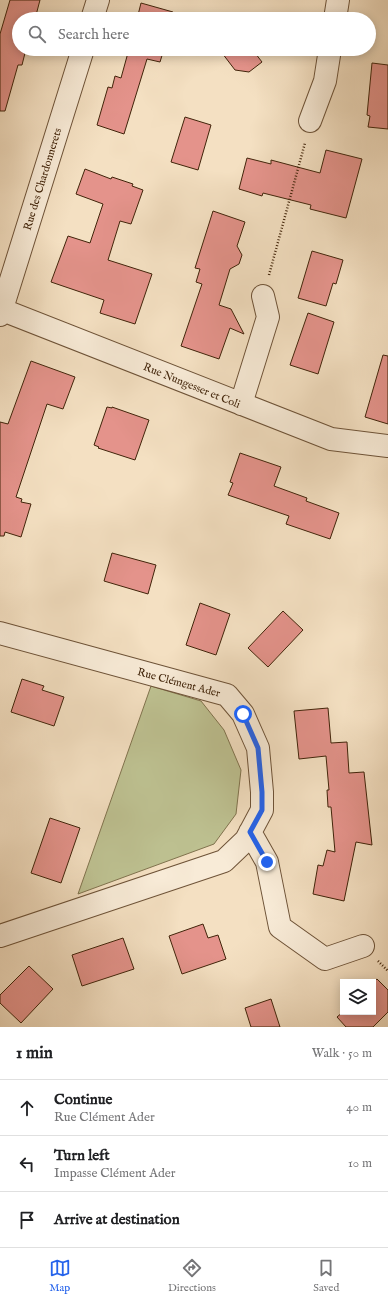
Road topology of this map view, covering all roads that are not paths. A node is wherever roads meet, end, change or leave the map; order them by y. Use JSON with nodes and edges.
{"nodes":[{"id":1,"x":98,"y":0,"type":"edge"},
{"id":2,"x":338,"y":0,"type":"edge"},
{"id":3,"x":94,"y":12,"type":"edge"},
{"id":4,"x":336,"y":12,"type":"edge"},
{"id":5,"x":81,"y":56,"type":"edge"},
{"id":6,"x":329,"y":56,"type":"edge"},
{"id":7,"x":310,"y":121,"type":"road end"},
{"id":8,"x":263,"y":296,"type":"road end"},
{"id":9,"x":0,"y":311,"type":"edge"},
{"id":10,"x":241,"y":404,"type":"junction"},
{"id":11,"x":388,"y":446,"type":"edge"},
{"id":12,"x":0,"y":633,"type":"edge"},
{"id":13,"x":250,"y":832,"type":"junction"},
{"id":14,"x":0,"y":936,"type":"edge"},
{"id":15,"x":363,"y":946,"type":"dead end"}],
"edges":[{"from":1,"to":3,"type":"street"},
{"from":2,"to":4,"type":"street"},
{"from":5,"to":9,"type":"street","name":"Rue des Chardonnerets"},
{"from":6,"to":7,"type":"street"},
{"from":8,"to":10,"type":"street"},
{"from":9,"to":10,"type":"street","name":"Rue Nungesser et Coli"},
{"from":10,"to":11,"type":"street","name":"Rue Nungesser et Coli"},
{"from":12,"to":13,"type":"street","name":"Rue Clément Ader"},
{"from":13,"to":14,"type":"street","name":"Rue Clément Ader"},
{"from":13,"to":15,"type":"street"}]}
